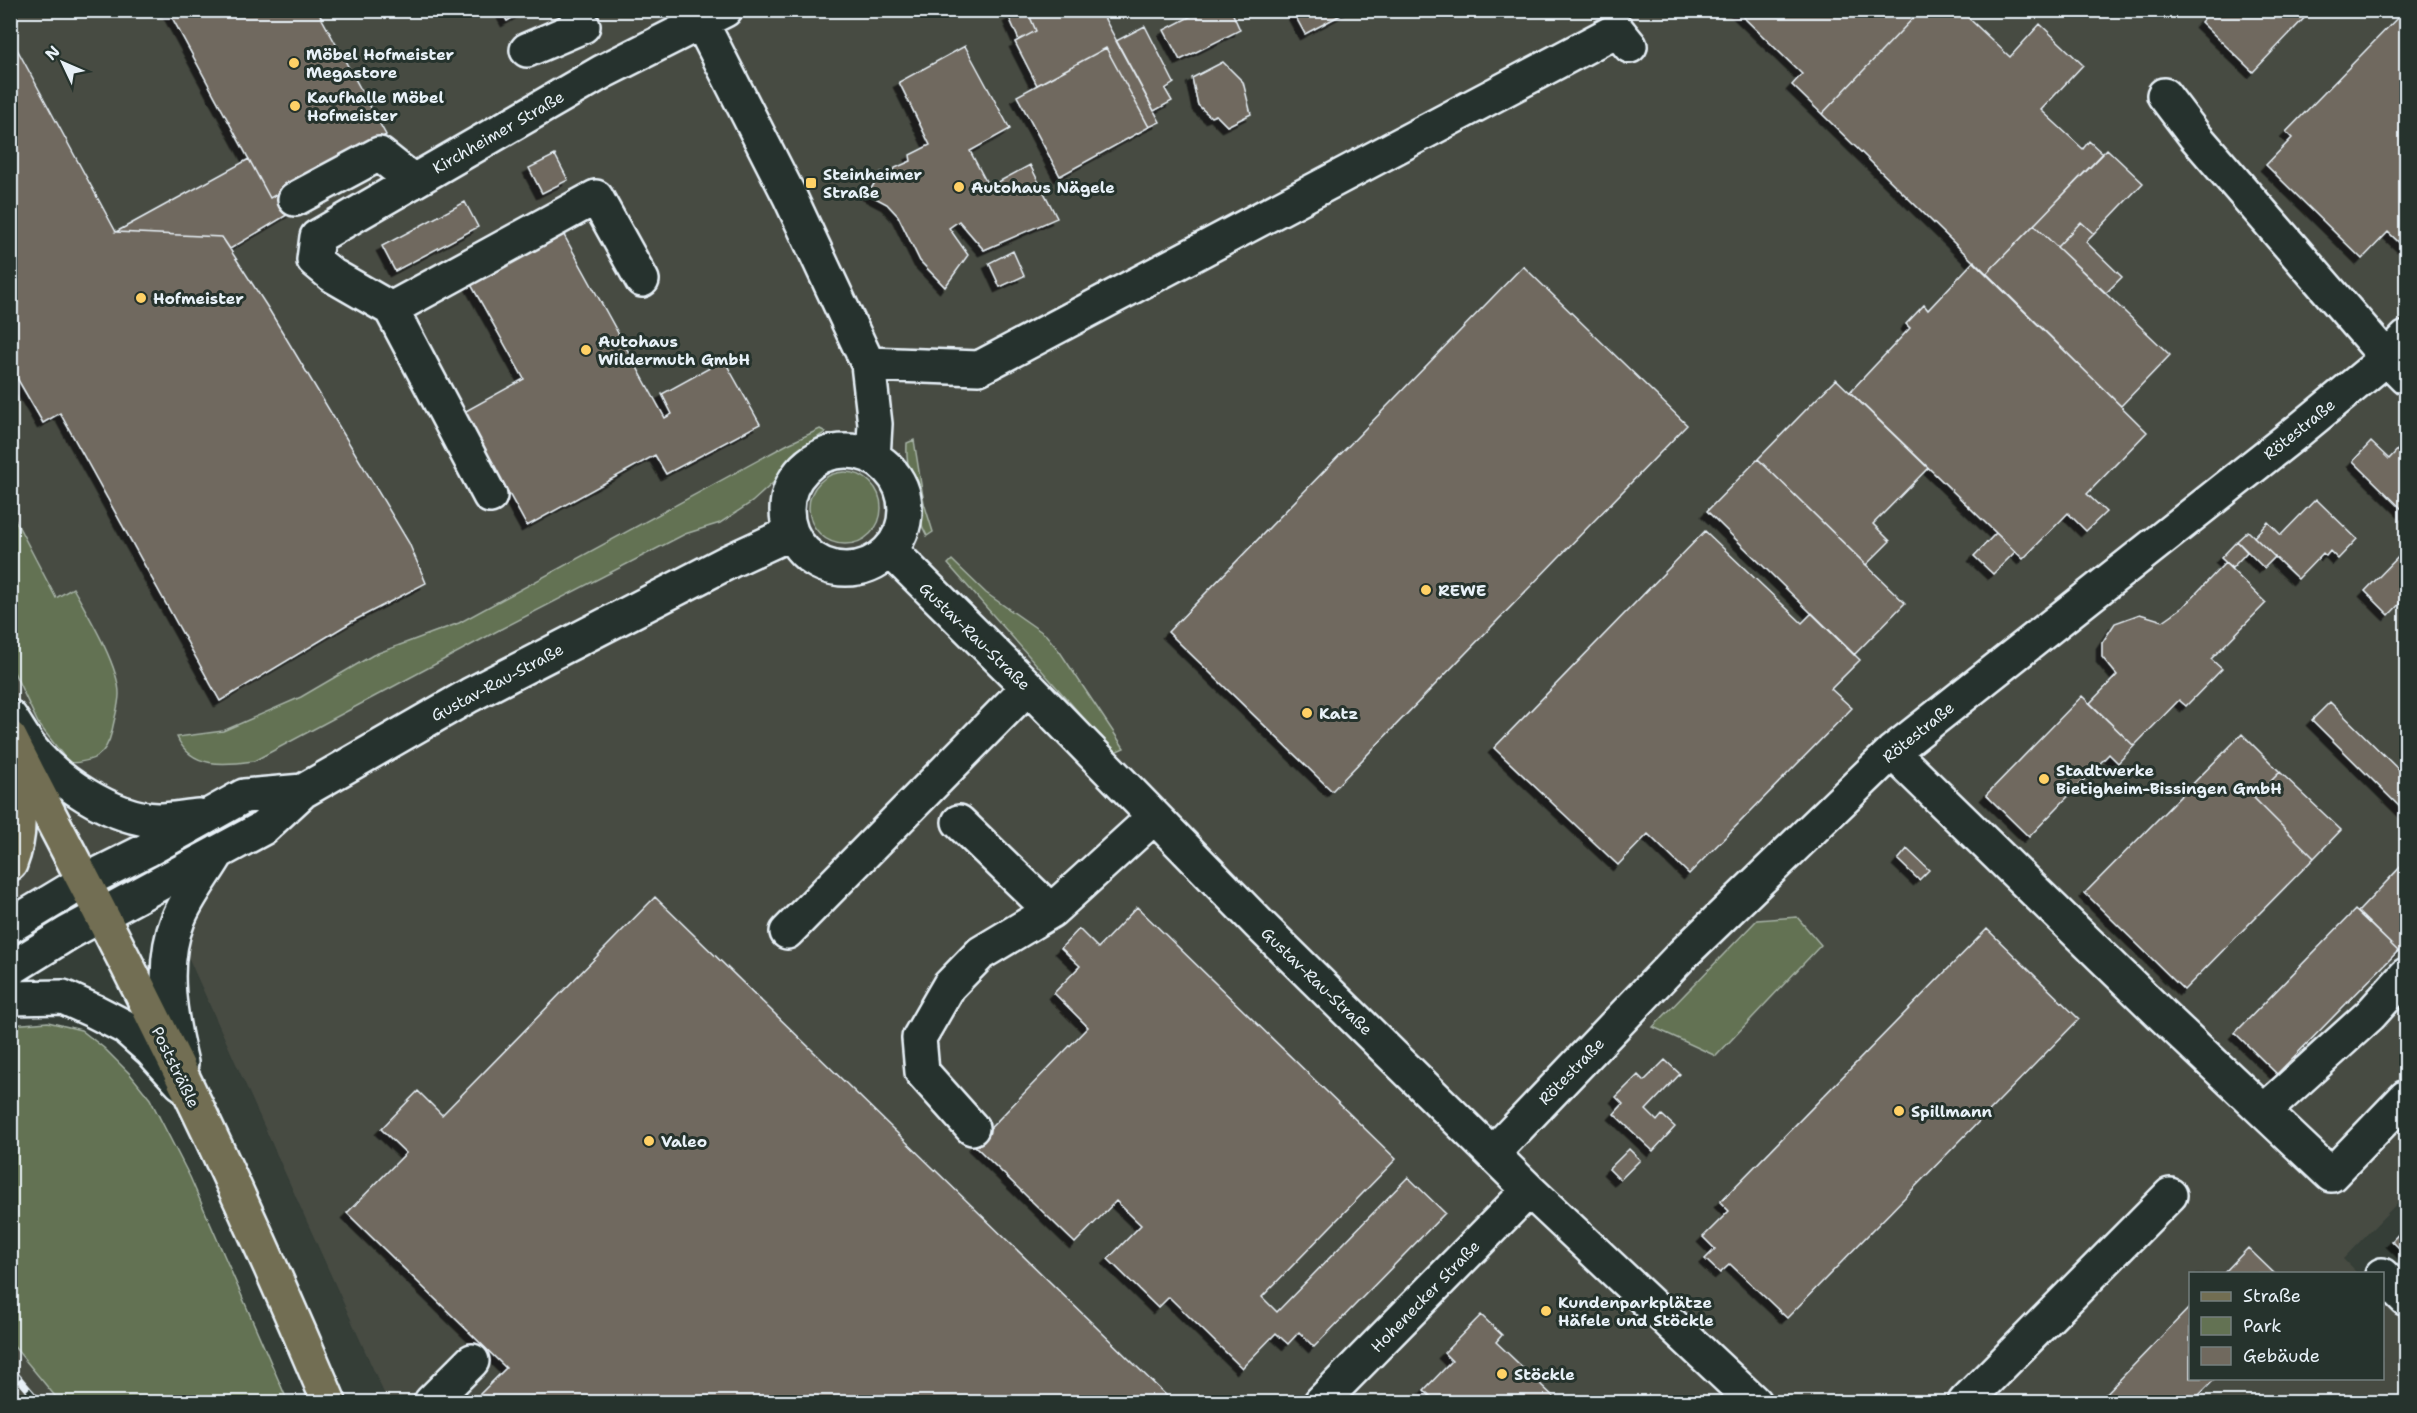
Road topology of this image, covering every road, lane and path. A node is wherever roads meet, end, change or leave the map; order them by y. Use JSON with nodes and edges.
{"nodes":[{"id":1,"x":707,"y":14,"type":"edge"},
{"id":2,"x":582,"y":16,"type":"edge"},
{"id":3,"x":1630,"y":46,"type":"dead end"},
{"id":4,"x":527,"y":50,"type":"dead end"},
{"id":5,"x":602,"y":72,"type":"junction"},
{"id":6,"x":2164,"y":95,"type":"dead end"},
{"id":7,"x":413,"y":181,"type":"junction"},
{"id":8,"x":295,"y":199,"type":"dead end"},
{"id":9,"x":642,"y":280,"type":"dead end"},
{"id":10,"x":391,"y":309,"type":"junction"},
{"id":11,"x":2400,"y":358,"type":"edge"},
{"id":12,"x":868,"y":364,"type":"junction"},
{"id":13,"x":873,"y":458,"type":"junction"},
{"id":14,"x":490,"y":496,"type":"dead end"},
{"id":15,"x":791,"y":533,"type":"junction"},
{"id":16,"x":890,"y":550,"type":"junction"},
{"id":17,"x":1028,"y":687,"type":"junction"},
{"id":18,"x":10,"y":717,"type":"edge"},
{"id":19,"x":10,"y":738,"type":"edge"},
{"id":20,"x":1892,"y":752,"type":"junction"},
{"id":21,"x":10,"y":784,"type":"edge"},
{"id":22,"x":303,"y":791,"type":"junction"},
{"id":23,"x":210,"y":815,"type":"junction"},
{"id":24,"x":1154,"y":817,"type":"junction"},
{"id":25,"x":959,"y":822,"type":"dead end"},
{"id":26,"x":219,"y":851,"type":"junction"},
{"id":27,"x":10,"y":864,"type":"edge"},
{"id":28,"x":83,"y":882,"type":"junction"},
{"id":29,"x":1051,"y":911,"type":"junction"},
{"id":30,"x":102,"y":916,"type":"junction"},
{"id":31,"x":10,"y":926,"type":"edge"},
{"id":32,"x":787,"y":932,"type":"dead end"},
{"id":33,"x":10,"y":969,"type":"edge"},
{"id":34,"x":2406,"y":975,"type":"edge"},
{"id":35,"x":10,"y":998,"type":"edge"},
{"id":36,"x":188,"y":1091,"type":"junction"},
{"id":37,"x":2406,"y":1097,"type":"edge"},
{"id":38,"x":2264,"y":1111,"type":"junction"},
{"id":39,"x":972,"y":1128,"type":"dead end"},
{"id":40,"x":1492,"y":1153,"type":"junction"},
{"id":41,"x":1529,"y":1190,"type":"junction"},
{"id":42,"x":2170,"y":1195,"type":"dead end"},
{"id":43,"x":2384,"y":1277,"type":"edge"},
{"id":44,"x":2406,"y":1299,"type":"edge"},
{"id":45,"x":472,"y":1361,"type":"dead end"},
{"id":46,"x":329,"y":1402,"type":"edge"},
{"id":47,"x":431,"y":1402,"type":"edge"},
{"id":48,"x":1321,"y":1402,"type":"edge"},
{"id":49,"x":1754,"y":1402,"type":"edge"},
{"id":50,"x":1965,"y":1402,"type":"edge"}],
"edges":[{"from":1,"to":5,"type":"street","name":"Kirchheimer Straße"},
{"from":1,"to":12,"type":"street"},
{"from":2,"to":4,"type":"street"},
{"from":2,"to":5,"type":"street"},
{"from":3,"to":12,"type":"street"},
{"from":5,"to":7,"type":"street","name":"Kirchheimer Straße"},
{"from":6,"to":11,"type":"street","name":"Rötestraße"},
{"from":7,"to":8,"type":"street"},
{"from":7,"to":10,"type":"street","name":"Kirchheimer Straße"},
{"from":9,"to":10,"type":"street"},
{"from":10,"to":14,"type":"street"},
{"from":11,"to":20,"type":"street","name":"Rötestraße"},
{"from":12,"to":13,"type":"street"},
{"from":13,"to":15,"type":"street"},
{"from":13,"to":16,"type":"street"},
{"from":15,"to":16,"type":"street"},
{"from":15,"to":22,"type":"street","name":"Gustav-Rau-Straße"},
{"from":16,"to":17,"type":"street","name":"Gustav-Rau-Straße"},
{"from":17,"to":24,"type":"street","name":"Gustav-Rau-Straße"},
{"from":17,"to":32,"type":"street"},
{"from":18,"to":23,"type":"street"},
{"from":19,"to":28,"type":"main road","name":"Poststräßle"},
{"from":20,"to":38,"type":"street"},
{"from":20,"to":40,"type":"street","name":"Rötestraße"},
{"from":21,"to":27,"type":"main road"},
{"from":22,"to":23,"type":"street","name":"Gustav-Rau-Straße"},
{"from":22,"to":26,"type":"street","name":"Gustav-Rau-Straße"},
{"from":23,"to":28,"type":"street","name":"Gustav-Rau-Straße"},
{"from":24,"to":29,"type":"street"},
{"from":24,"to":40,"type":"street","name":"Gustav-Rau-Straße"},
{"from":25,"to":29,"type":"street"},
{"from":26,"to":30,"type":"street","name":"Gustav-Rau-Straße"},
{"from":26,"to":36,"type":"street"},
{"from":28,"to":30,"type":"main road","name":"Poststräßle"},
{"from":28,"to":31,"type":"street","name":"Gustav-Rau-Straße"},
{"from":29,"to":39,"type":"street"},
{"from":30,"to":33,"type":"street","name":"Gustav-Rau-Straße"},
{"from":30,"to":36,"type":"main road","name":"Poststräßle"},
{"from":34,"to":38,"type":"street"},
{"from":35,"to":36,"type":"street"},
{"from":36,"to":46,"type":"main road","name":"Poststräßle"},
{"from":37,"to":38,"type":"street"},
{"from":40,"to":41,"type":"street","name":"Gustav-Rau-Straße"},
{"from":41,"to":48,"type":"street","name":"Hohenecker Straße"},
{"from":41,"to":49,"type":"street","name":"Gustav-Rau-Straße"},
{"from":42,"to":50,"type":"street"},
{"from":43,"to":44,"type":"street"},
{"from":45,"to":47,"type":"street"}]}
